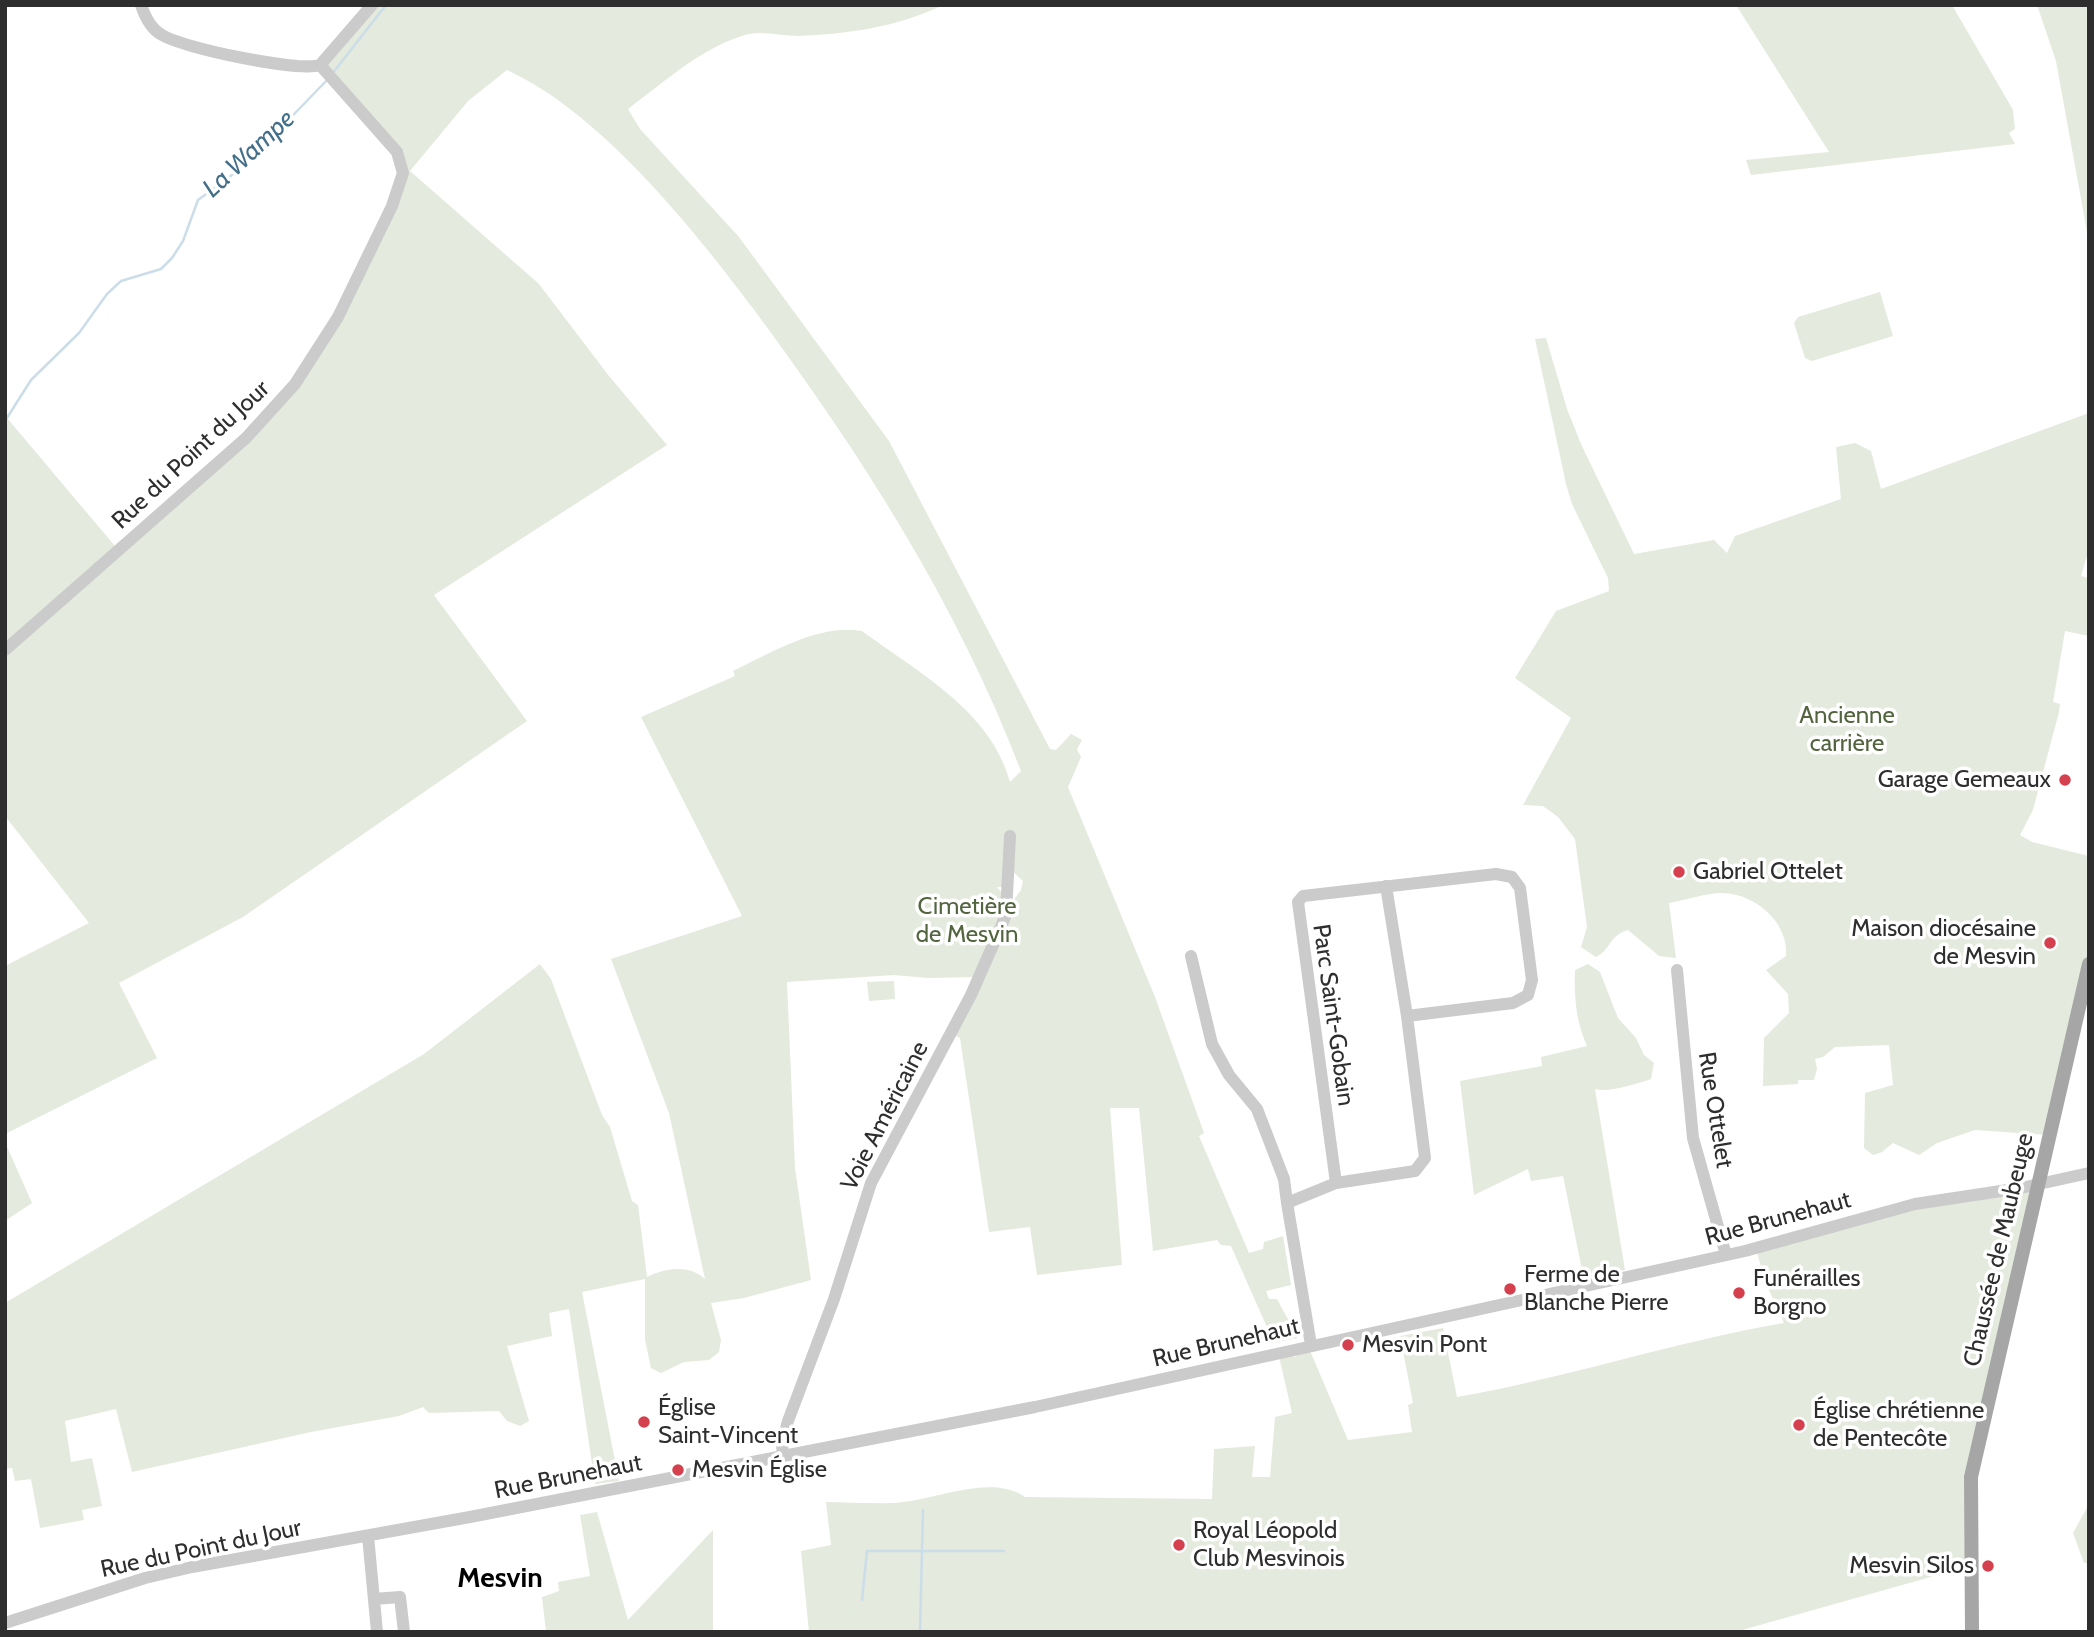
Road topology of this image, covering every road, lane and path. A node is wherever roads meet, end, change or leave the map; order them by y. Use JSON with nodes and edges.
{"nodes":[{"id":1,"x":141,"y":5,"type":"edge"},
{"id":2,"x":372,"y":5,"type":"edge"},
{"id":3,"x":322,"y":68,"type":"junction"},
{"id":4,"x":5,"y":650,"type":"edge"},
{"id":5,"x":1010,"y":836,"type":"dead end"},
{"id":6,"x":1386,"y":886,"type":"junction"},
{"id":7,"x":1191,"y":956,"type":"dead end"},
{"id":8,"x":2089,"y":964,"type":"edge"},
{"id":9,"x":1677,"y":970,"type":"dead end"},
{"id":10,"x":1407,"y":1016,"type":"junction"},
{"id":11,"x":2089,"y":1173,"type":"edge"},
{"id":12,"x":1336,"y":1182,"type":"junction"},
{"id":13,"x":2037,"y":1184,"type":"junction"},
{"id":14,"x":1287,"y":1203,"type":"junction"},
{"id":15,"x":1726,"y":1255,"type":"junction"},
{"id":16,"x":1311,"y":1345,"type":"junction"},
{"id":17,"x":783,"y":1458,"type":"junction"},
{"id":18,"x":368,"y":1536,"type":"junction"},
{"id":19,"x":374,"y":1599,"type":"junction"},
{"id":20,"x":5,"y":1623,"type":"edge"},
{"id":21,"x":377,"y":1632,"type":"edge"},
{"id":22,"x":404,"y":1632,"type":"edge"},
{"id":23,"x":1972,"y":1632,"type":"edge"}],
"edges":[{"from":1,"to":3,"type":"street"},
{"from":2,"to":3,"type":"street"},
{"from":3,"to":4,"type":"street","name":"Rue du Point du Jour"},
{"from":5,"to":17,"type":"street","name":"Voie Américaine"},
{"from":6,"to":10,"type":"street"},
{"from":6,"to":10,"type":"street","name":"Parc Saint-Gobain"},
{"from":6,"to":12,"type":"street","name":"Parc Saint-Gobain"},
{"from":7,"to":14,"type":"street"},
{"from":8,"to":13,"type":"main road","name":"Chaussée de Maubeuge"},
{"from":9,"to":15,"type":"street","name":"Rue Ottelet"},
{"from":10,"to":12,"type":"street"},
{"from":11,"to":13,"type":"street","name":"Rue Brunehaut"},
{"from":12,"to":14,"type":"street"},
{"from":13,"to":15,"type":"street","name":"Rue Brunehaut"},
{"from":13,"to":23,"type":"main road","name":"Chaussée de Maubeuge"},
{"from":14,"to":16,"type":"street"},
{"from":15,"to":16,"type":"street","name":"Rue Brunehaut"},
{"from":16,"to":17,"type":"street","name":"Rue Brunehaut"},
{"from":17,"to":18,"type":"street","name":"Rue Brunehaut"},
{"from":18,"to":19,"type":"street"},
{"from":18,"to":20,"type":"street","name":"Rue du Point du Jour"},
{"from":19,"to":21,"type":"street"},
{"from":19,"to":22,"type":"street"}]}
